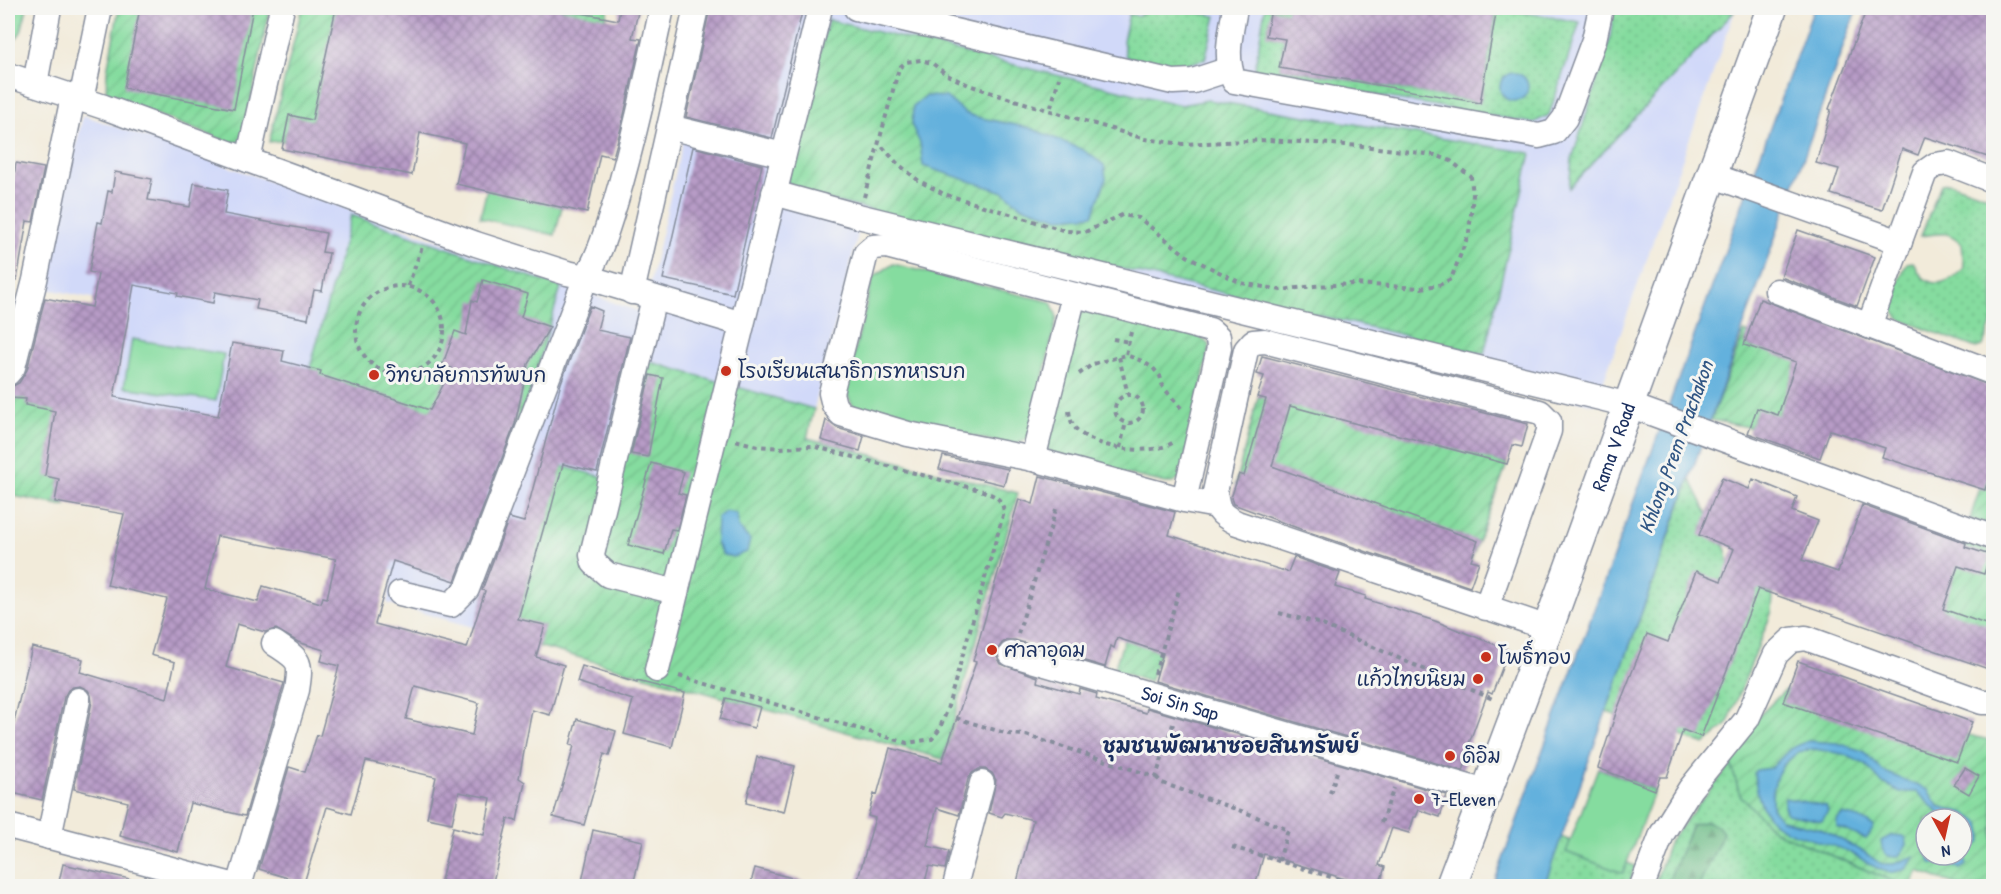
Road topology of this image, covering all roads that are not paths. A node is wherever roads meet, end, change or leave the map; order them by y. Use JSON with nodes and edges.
{"nodes":[{"id":1,"x":49,"y":8,"type":"edge"},
{"id":2,"x":100,"y":8,"type":"edge"},
{"id":3,"x":282,"y":8,"type":"edge"},
{"id":4,"x":662,"y":8,"type":"edge"},
{"id":5,"x":696,"y":8,"type":"edge"},
{"id":6,"x":820,"y":8,"type":"edge"},
{"id":7,"x":856,"y":8,"type":"edge"},
{"id":8,"x":1235,"y":8,"type":"edge"},
{"id":9,"x":1601,"y":8,"type":"edge"},
{"id":10,"x":1772,"y":8,"type":"edge"},
{"id":11,"x":907,"y":13,"type":"edge"},
{"id":12,"x":1230,"y":69,"type":"junction"},
{"id":13,"x":8,"y":75,"type":"edge"},
{"id":14,"x":35,"y":84,"type":"junction"},
{"id":15,"x":77,"y":98,"type":"junction"},
{"id":16,"x":669,"y":127,"type":"junction"},
{"id":17,"x":783,"y":155,"type":"junction"},
{"id":18,"x":248,"y":160,"type":"junction"},
{"id":19,"x":1724,"y":180,"type":"junction"},
{"id":20,"x":1994,"y":181,"type":"edge"},
{"id":21,"x":774,"y":193,"type":"junction"},
{"id":22,"x":1900,"y":242,"type":"junction"},
{"id":23,"x":586,"y":277,"type":"junction"},
{"id":24,"x":1777,"y":291,"type":"dead end"},
{"id":25,"x":643,"y":295,"type":"junction"},
{"id":26,"x":1074,"y":295,"type":"junction"},
{"id":27,"x":742,"y":324,"type":"junction"},
{"id":28,"x":1869,"y":326,"type":"junction"},
{"id":29,"x":8,"y":373,"type":"edge"},
{"id":30,"x":1994,"y":373,"type":"edge"},
{"id":31,"x":1629,"y":405,"type":"junction"},
{"id":32,"x":1033,"y":459,"type":"junction"},
{"id":33,"x":1184,"y":500,"type":"junction"},
{"id":34,"x":1217,"y":506,"type":"junction"},
{"id":35,"x":1994,"y":538,"type":"edge"},
{"id":36,"x":676,"y":592,"type":"junction"},
{"id":37,"x":400,"y":593,"type":"dead end"},
{"id":38,"x":1486,"y":608,"type":"junction"},
{"id":39,"x":1548,"y":628,"type":"junction"},
{"id":40,"x":274,"y":643,"type":"dead end"},
{"id":41,"x":1011,"y":654,"type":"road end"},
{"id":42,"x":657,"y":669,"type":"road end"},
{"id":43,"x":78,"y":700,"type":"dead end"},
{"id":44,"x":1994,"y":702,"type":"edge"},
{"id":45,"x":982,"y":783,"type":"dead end"},
{"id":46,"x":1486,"y":792,"type":"junction"},
{"id":47,"x":8,"y":826,"type":"edge"},
{"id":48,"x":49,"y":837,"type":"junction"},
{"id":49,"x":237,"y":886,"type":"edge"},
{"id":50,"x":955,"y":886,"type":"edge"},
{"id":51,"x":1451,"y":886,"type":"edge"},
{"id":52,"x":1642,"y":886,"type":"edge"}],
"edges":[{"from":1,"to":14,"type":"street"},
{"from":2,"to":15,"type":"street"},
{"from":3,"to":18,"type":"street"},
{"from":4,"to":23,"type":"street"},
{"from":5,"to":16,"type":"street"},
{"from":6,"to":17,"type":"street"},
{"from":7,"to":11,"type":"street"},
{"from":8,"to":12,"type":"street"},
{"from":9,"to":12,"type":"street"},
{"from":10,"to":19,"type":"main road","name":"Rama V Road"},
{"from":11,"to":12,"type":"street"},
{"from":13,"to":14,"type":"street"},
{"from":14,"to":15,"type":"street"},
{"from":15,"to":18,"type":"street"},
{"from":15,"to":29,"type":"street"},
{"from":16,"to":17,"type":"street"},
{"from":16,"to":25,"type":"street"},
{"from":17,"to":21,"type":"street"},
{"from":18,"to":23,"type":"street"},
{"from":19,"to":22,"type":"street"},
{"from":19,"to":31,"type":"main road","name":"Rama V Road"},
{"from":20,"to":22,"type":"street"},
{"from":21,"to":27,"type":"street"},
{"from":21,"to":31,"type":"street"},
{"from":22,"to":28,"type":"street"},
{"from":23,"to":25,"type":"street"},
{"from":23,"to":37,"type":"street"},
{"from":24,"to":28,"type":"street"},
{"from":25,"to":27,"type":"street"},
{"from":25,"to":36,"type":"street"},
{"from":26,"to":32,"type":"street"},
{"from":26,"to":32,"type":"street"},
{"from":26,"to":33,"type":"street"},
{"from":27,"to":36,"type":"street"},
{"from":28,"to":30,"type":"street"},
{"from":31,"to":35,"type":"street"},
{"from":31,"to":39,"type":"main road","name":"Rama V Road"},
{"from":32,"to":33,"type":"street"},
{"from":33,"to":34,"type":"street"},
{"from":34,"to":38,"type":"street"},
{"from":34,"to":38,"type":"street"},
{"from":36,"to":42,"type":"street"},
{"from":38,"to":39,"type":"street"},
{"from":39,"to":46,"type":"main road","name":"Rama V Road"},
{"from":40,"to":49,"type":"street"},
{"from":41,"to":46,"type":"street","name":"Soi Sin Sap"},
{"from":43,"to":48,"type":"street"},
{"from":44,"to":52,"type":"street"},
{"from":45,"to":50,"type":"street"},
{"from":46,"to":51,"type":"main road","name":"Rama V Road"},
{"from":47,"to":48,"type":"street"},
{"from":48,"to":49,"type":"street"}]}
